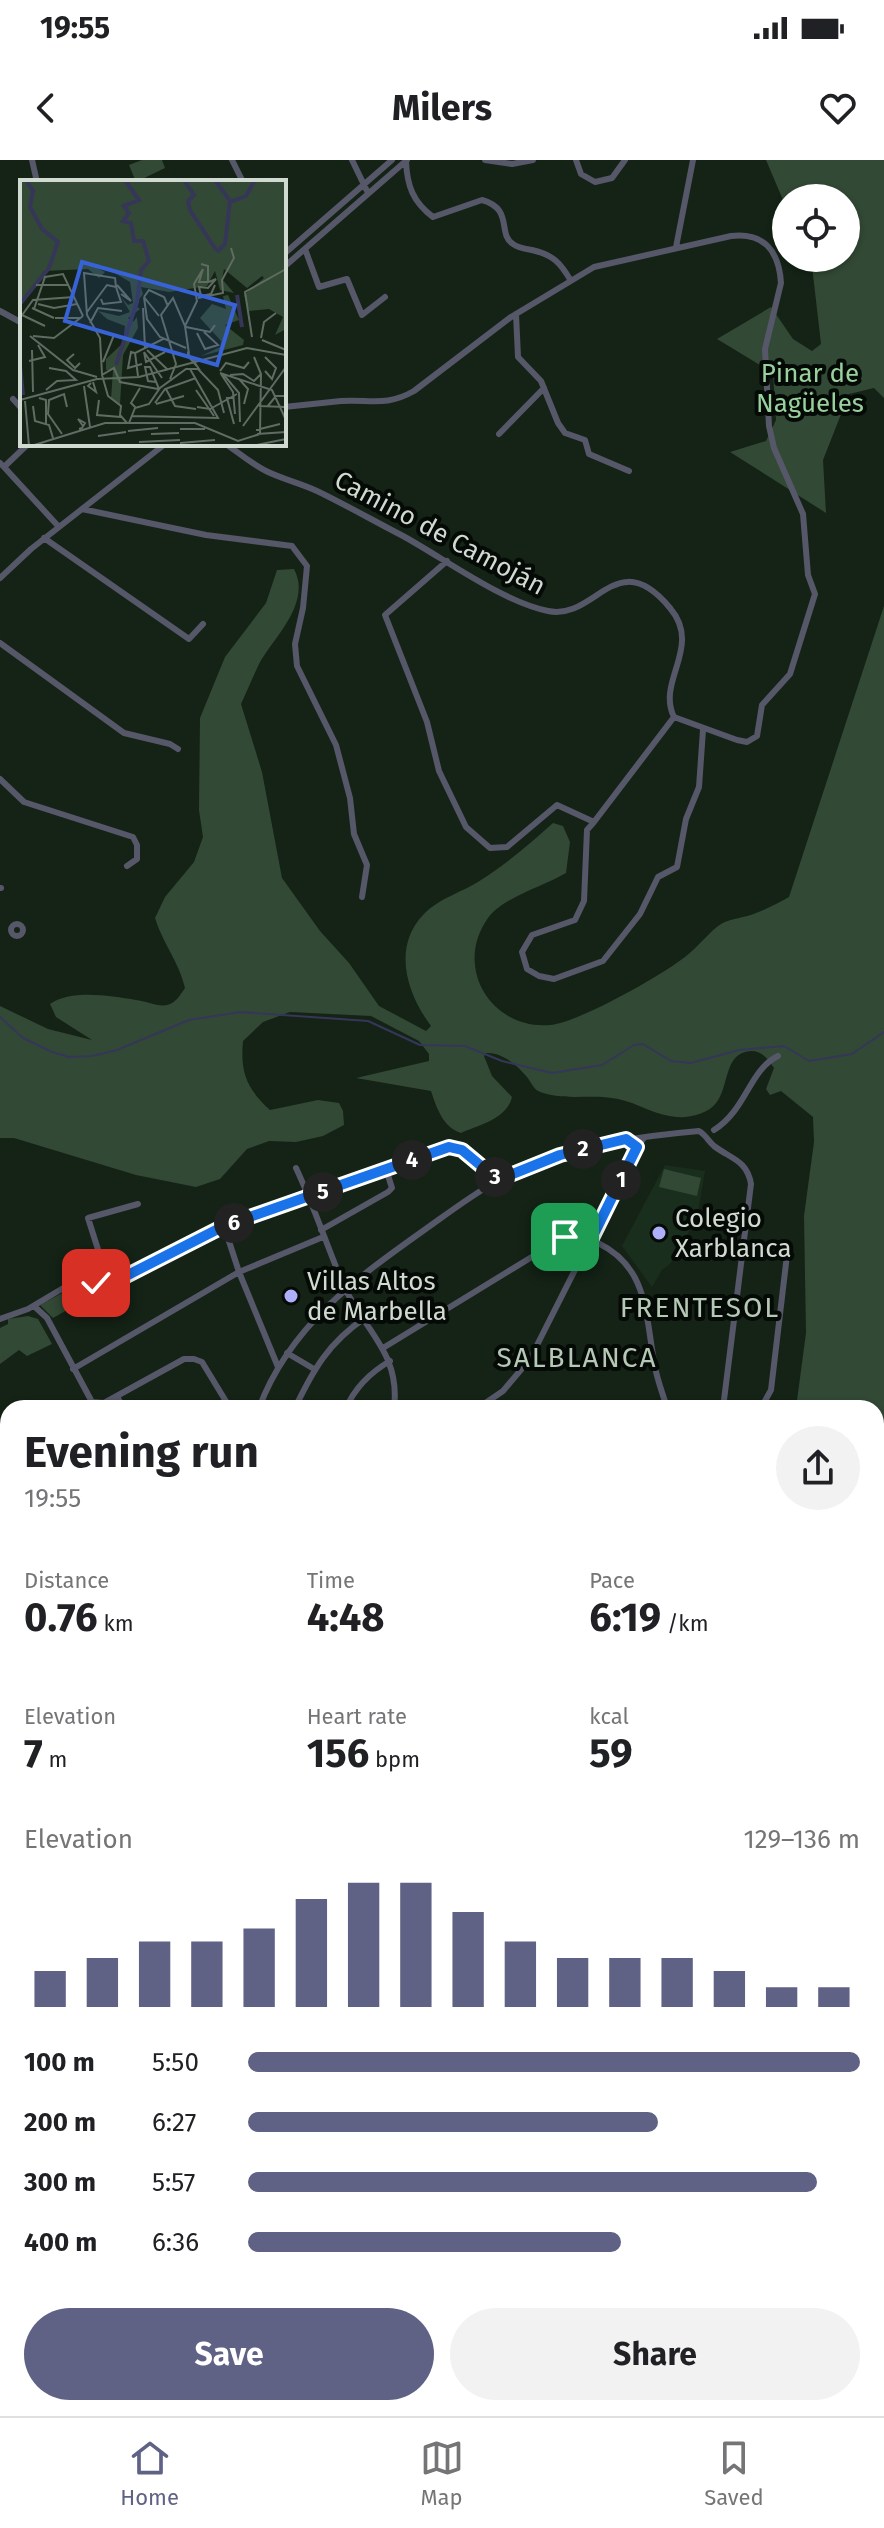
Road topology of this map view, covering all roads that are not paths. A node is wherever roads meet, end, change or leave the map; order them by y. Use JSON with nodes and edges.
{"nodes":[{"id":1,"x":32,"y":160,"type":"edge"},
{"id":2,"x":232,"y":160,"type":"edge"},
{"id":3,"x":352,"y":160,"type":"edge"},
{"id":4,"x":392,"y":160,"type":"edge"},
{"id":5,"x":407,"y":160,"type":"edge"},
{"id":6,"x":485,"y":160,"type":"edge"},
{"id":7,"x":533,"y":160,"type":"edge"},
{"id":8,"x":576,"y":160,"type":"edge"},
{"id":9,"x":625,"y":160,"type":"edge"},
{"id":10,"x":683,"y":160,"type":"edge"},
{"id":11,"x":693,"y":160,"type":"edge"},
{"id":12,"x":691,"y":168,"type":"junction"},
{"id":13,"x":37,"y":180,"type":"edge"},
{"id":14,"x":242,"y":180,"type":"edge"},
{"id":15,"x":364,"y":184,"type":"junction"},
{"id":16,"x":368,"y":193,"type":"junction"},
{"id":17,"x":676,"y":247,"type":"junction"},
{"id":18,"x":305,"y":249,"type":"junction"},
{"id":19,"x":286,"y":252,"type":"edge"},
{"id":20,"x":286,"y":265,"type":"edge"},
{"id":21,"x":571,"y":281,"type":"junction"},
{"id":22,"x":385,"y":297,"type":"dead end"},
{"id":23,"x":0,"y":311,"type":"edge"},
{"id":24,"x":516,"y":314,"type":"junction"},
{"id":25,"x":20,"y":322,"type":"edge"},
{"id":26,"x":544,"y":388,"type":"junction"},
{"id":27,"x":13,"y":399,"type":"dead end"},
{"id":28,"x":20,"y":407,"type":"edge"},
{"id":29,"x":286,"y":407,"type":"edge"},
{"id":30,"x":499,"y":434,"type":"dead end"},
{"id":31,"x":26,"y":446,"type":"edge"},
{"id":32,"x":162,"y":446,"type":"edge"},
{"id":33,"x":229,"y":446,"type":"edge"},
{"id":34,"x":2,"y":465,"type":"edge"},
{"id":35,"x":629,"y":471,"type":"dead end"},
{"id":36,"x":82,"y":509,"type":"junction"},
{"id":37,"x":59,"y":527,"type":"junction"},
{"id":38,"x":44,"y":538,"type":"junction"},
{"id":39,"x":447,"y":561,"type":"junction"},
{"id":40,"x":0,"y":578,"type":"edge"},
{"id":41,"x":203,"y":624,"type":"dead end"},
{"id":42,"x":0,"y":643,"type":"edge"},
{"id":43,"x":674,"y":717,"type":"junction"},
{"id":44,"x":703,"y":730,"type":"junction"},
{"id":45,"x":178,"y":749,"type":"dead end"},
{"id":46,"x":0,"y":779,"type":"edge"},
{"id":47,"x":594,"y":822,"type":"junction"},
{"id":48,"x":127,"y":866,"type":"dead end"},
{"id":49,"x":362,"y":897,"type":"dead end"},
{"id":50,"x":778,"y":1056,"type":"dead end"},
{"id":51,"x":714,"y":1130,"type":"dead end"},
{"id":52,"x":644,"y":1138,"type":"junction"},
{"id":53,"x":626,"y":1139,"type":"junction"},
{"id":54,"x":637,"y":1147,"type":"junction"},
{"id":55,"x":296,"y":1168,"type":"dead end"},
{"id":56,"x":386,"y":1169,"type":"junction"},
{"id":57,"x":498,"y":1180,"type":"junction"},
{"id":58,"x":309,"y":1197,"type":"junction"},
{"id":59,"x":138,"y":1204,"type":"dead end"},
{"id":60,"x":224,"y":1226,"type":"junction"},
{"id":61,"x":322,"y":1233,"type":"junction"},
{"id":62,"x":591,"y":1240,"type":"junction"},
{"id":63,"x":743,"y":1250,"type":"junction"},
{"id":64,"x":239,"y":1272,"type":"junction"},
{"id":65,"x":108,"y":1281,"type":"junction"},
{"id":66,"x":345,"y":1288,"type":"junction"},
{"id":67,"x":34,"y":1306,"type":"junction"},
{"id":68,"x":365,"y":1318,"type":"junction"},
{"id":69,"x":0,"y":1319,"type":"edge"},
{"id":70,"x":383,"y":1348,"type":"junction"},
{"id":71,"x":287,"y":1353,"type":"junction"},
{"id":72,"x":390,"y":1361,"type":"junction"},
{"id":73,"x":278,"y":1367,"type":"junction"},
{"id":74,"x":73,"y":1369,"type":"junction"},
{"id":75,"x":314,"y":1369,"type":"junction"},
{"id":76,"x":117,"y":1396,"type":"junction"},
{"id":77,"x":91,"y":1400,"type":"edge"},
{"id":78,"x":110,"y":1400,"type":"edge"},
{"id":79,"x":119,"y":1400,"type":"edge"},
{"id":80,"x":225,"y":1400,"type":"edge"},
{"id":81,"x":263,"y":1400,"type":"edge"},
{"id":82,"x":299,"y":1400,"type":"edge"},
{"id":83,"x":350,"y":1400,"type":"edge"},
{"id":84,"x":394,"y":1400,"type":"edge"},
{"id":85,"x":490,"y":1400,"type":"edge"},
{"id":86,"x":665,"y":1400,"type":"edge"},
{"id":87,"x":724,"y":1400,"type":"edge"},
{"id":88,"x":765,"y":1400,"type":"edge"}],
"edges":[{"from":1,"to":13,"type":"street"},
{"from":2,"to":14,"type":"street"},
{"from":3,"to":15,"type":"street"},
{"from":4,"to":15,"type":"street"},
{"from":5,"to":16,"type":"street"},
{"from":5,"to":21,"type":"street"},
{"from":6,"to":7,"type":"street"},
{"from":8,"to":9,"type":"street"},
{"from":10,"to":12,"type":"street"},
{"from":11,"to":12,"type":"street"},
{"from":12,"to":17,"type":"street"},
{"from":15,"to":16,"type":"street"},
{"from":15,"to":19,"type":"street"},
{"from":16,"to":18,"type":"street"},
{"from":17,"to":21,"type":"street"},
{"from":17,"to":44,"type":"street"},
{"from":18,"to":20,"type":"street"},
{"from":18,"to":22,"type":"street"},
{"from":21,"to":24,"type":"street"},
{"from":23,"to":25,"type":"street"},
{"from":24,"to":26,"type":"street"},
{"from":24,"to":29,"type":"street"},
{"from":26,"to":30,"type":"street"},
{"from":26,"to":35,"type":"street"},
{"from":27,"to":28,"type":"street"},
{"from":31,"to":34,"type":"street"},
{"from":32,"to":36,"type":"street"},
{"from":33,"to":39,"type":"street","name":"Camino de Camoján"},
{"from":34,"to":37,"type":"street"},
{"from":36,"to":37,"type":"street"},
{"from":36,"to":49,"type":"street"},
{"from":37,"to":38,"type":"street"},
{"from":38,"to":40,"type":"street"},
{"from":38,"to":41,"type":"street"},
{"from":39,"to":43,"type":"street","name":"Camino de Camoján"},
{"from":39,"to":47,"type":"street"},
{"from":42,"to":45,"type":"street"},
{"from":43,"to":44,"type":"street"},
{"from":43,"to":47,"type":"street"},
{"from":44,"to":47,"type":"street"},
{"from":46,"to":48,"type":"street"},
{"from":50,"to":51,"type":"street"},
{"from":52,"to":53,"type":"street"},
{"from":52,"to":54,"type":"street"},
{"from":52,"to":63,"type":"street"},
{"from":53,"to":54,"type":"street"},
{"from":53,"to":57,"type":"street"},
{"from":54,"to":62,"type":"street"},
{"from":55,"to":58,"type":"street"},
{"from":56,"to":57,"type":"street"},
{"from":56,"to":58,"type":"street"},
{"from":56,"to":61,"type":"street"},
{"from":57,"to":66,"type":"street"},
{"from":58,"to":60,"type":"street"},
{"from":58,"to":61,"type":"street"},
{"from":59,"to":65,"type":"street"},
{"from":60,"to":64,"type":"street"},
{"from":60,"to":65,"type":"street"},
{"from":61,"to":64,"type":"street"},
{"from":61,"to":66,"type":"street"},
{"from":62,"to":70,"type":"street"},
{"from":62,"to":85,"type":"street"},
{"from":62,"to":86,"type":"street"},
{"from":63,"to":87,"type":"street"},
{"from":63,"to":88,"type":"street"},
{"from":64,"to":73,"type":"street"},
{"from":64,"to":74,"type":"street"},
{"from":65,"to":67,"type":"street"},
{"from":66,"to":68,"type":"street"},
{"from":66,"to":71,"type":"street"},
{"from":67,"to":69,"type":"street"},
{"from":67,"to":74,"type":"street"},
{"from":68,"to":70,"type":"street"},
{"from":68,"to":75,"type":"street"},
{"from":70,"to":72,"type":"street"},
{"from":71,"to":73,"type":"street"},
{"from":71,"to":75,"type":"street"},
{"from":72,"to":83,"type":"street"},
{"from":72,"to":84,"type":"street"},
{"from":73,"to":81,"type":"street"},
{"from":74,"to":77,"type":"street"},
{"from":75,"to":82,"type":"street"},
{"from":76,"to":78,"type":"street"},
{"from":76,"to":79,"type":"street"},
{"from":76,"to":80,"type":"street"}]}
